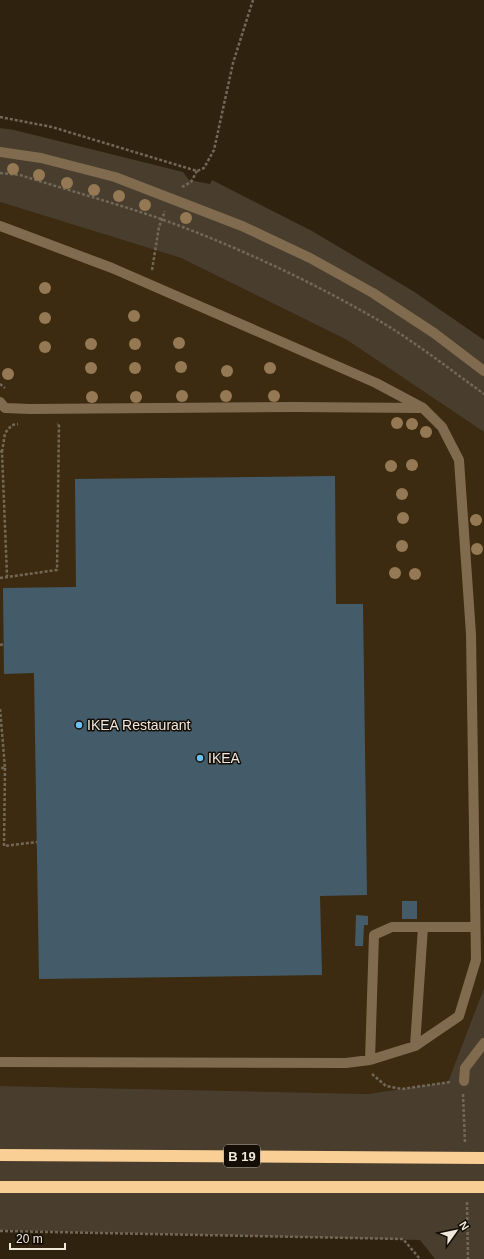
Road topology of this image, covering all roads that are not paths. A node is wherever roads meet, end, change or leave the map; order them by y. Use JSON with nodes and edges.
{"nodes":[{"id":1,"x":0,"y":152,"type":"edge"},
{"id":2,"x":0,"y":226,"type":"edge"},
{"id":3,"x":484,"y":370,"type":"edge"},
{"id":4,"x":3,"y":405,"type":"edge"},
{"id":5,"x":423,"y":408,"type":"junction"},
{"id":6,"x":423,"y":927,"type":"junction"},
{"id":7,"x":475,"y":927,"type":"junction"},
{"id":8,"x":484,"y":1043,"type":"edge"},
{"id":9,"x":415,"y":1046,"type":"junction"},
{"id":10,"x":370,"y":1060,"type":"junction"},
{"id":11,"x":0,"y":1062,"type":"edge"},
{"id":12,"x":464,"y":1080,"type":"road end"},
{"id":13,"x":0,"y":1155,"type":"edge"},
{"id":14,"x":484,"y":1158,"type":"edge"},
{"id":15,"x":0,"y":1187,"type":"edge"},
{"id":16,"x":484,"y":1187,"type":"edge"}],
"edges":[{"from":1,"to":3,"type":"street"},
{"from":2,"to":5,"type":"street"},
{"from":4,"to":5,"type":"street"},
{"from":5,"to":7,"type":"street"},
{"from":6,"to":7,"type":"street"},
{"from":6,"to":9,"type":"street"},
{"from":6,"to":10,"type":"street"},
{"from":7,"to":9,"type":"street"},
{"from":8,"to":12,"type":"street"},
{"from":9,"to":10,"type":"street"},
{"from":10,"to":11,"type":"street"},
{"from":13,"to":14,"type":"highway","number":"B 19"},
{"from":15,"to":16,"type":"highway","number":"B 19"}]}
